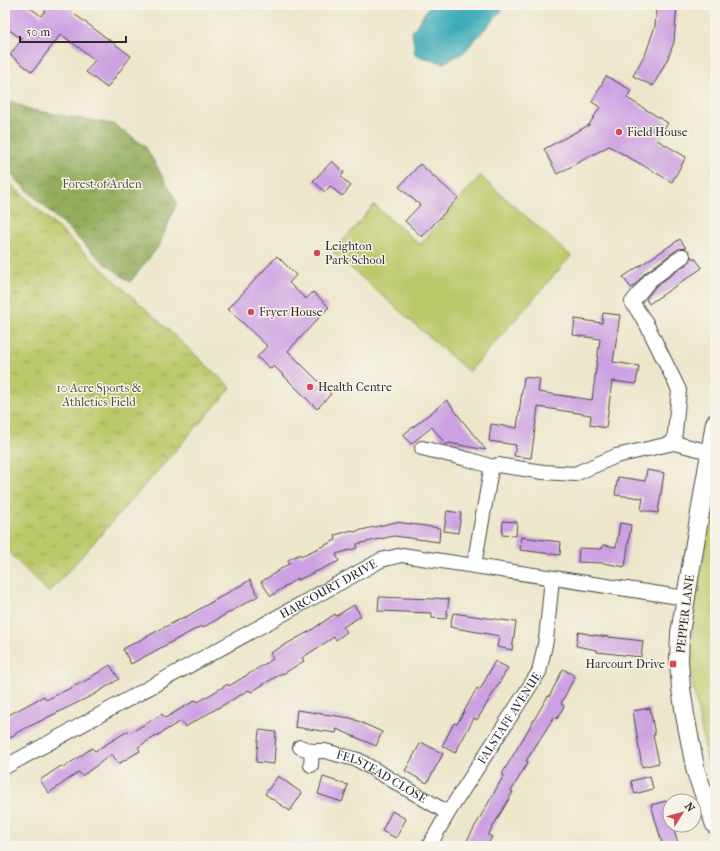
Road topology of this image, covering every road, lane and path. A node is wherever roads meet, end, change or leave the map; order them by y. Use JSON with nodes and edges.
{"nodes":[{"id":1,"x":683,"y":256,"type":"dead end"},
{"id":2,"x":715,"y":423,"type":"edge"},
{"id":3,"x":674,"y":443,"type":"junction"},
{"id":4,"x":422,"y":448,"type":"dead end"},
{"id":5,"x":710,"y":452,"type":"junction"},
{"id":6,"x":493,"y":467,"type":"junction"},
{"id":7,"x":474,"y":566,"type":"junction"},
{"id":8,"x":552,"y":578,"type":"junction"},
{"id":9,"x":686,"y":598,"type":"junction"},
{"id":10,"x":308,"y":754,"type":"dead end"},
{"id":11,"x":5,"y":767,"type":"edge"},
{"id":12,"x":448,"y":813,"type":"junction"},
{"id":13,"x":715,"y":825,"type":"edge"},
{"id":14,"x":429,"y":846,"type":"edge"}],
"edges":[{"from":1,"to":3,"type":"street"},
{"from":2,"to":5,"type":"street","name":"PEPPER LANE"},
{"from":3,"to":5,"type":"street"},
{"from":3,"to":6,"type":"street"},
{"from":4,"to":6,"type":"street"},
{"from":5,"to":9,"type":"street","name":"PEPPER LANE"},
{"from":6,"to":7,"type":"street"},
{"from":7,"to":8,"type":"street","name":"HARCOURT DRIVE"},
{"from":7,"to":11,"type":"street","name":"HARCOURT DRIVE"},
{"from":8,"to":9,"type":"street","name":"HARCOURT DRIVE"},
{"from":8,"to":12,"type":"street","name":"FALSTAFF AVENUE"},
{"from":9,"to":13,"type":"street","name":"PEPPER LANE"},
{"from":10,"to":12,"type":"street","name":"FELSTEAD CLOSE"},
{"from":12,"to":14,"type":"street","name":"FALSTAFF AVENUE"}]}
